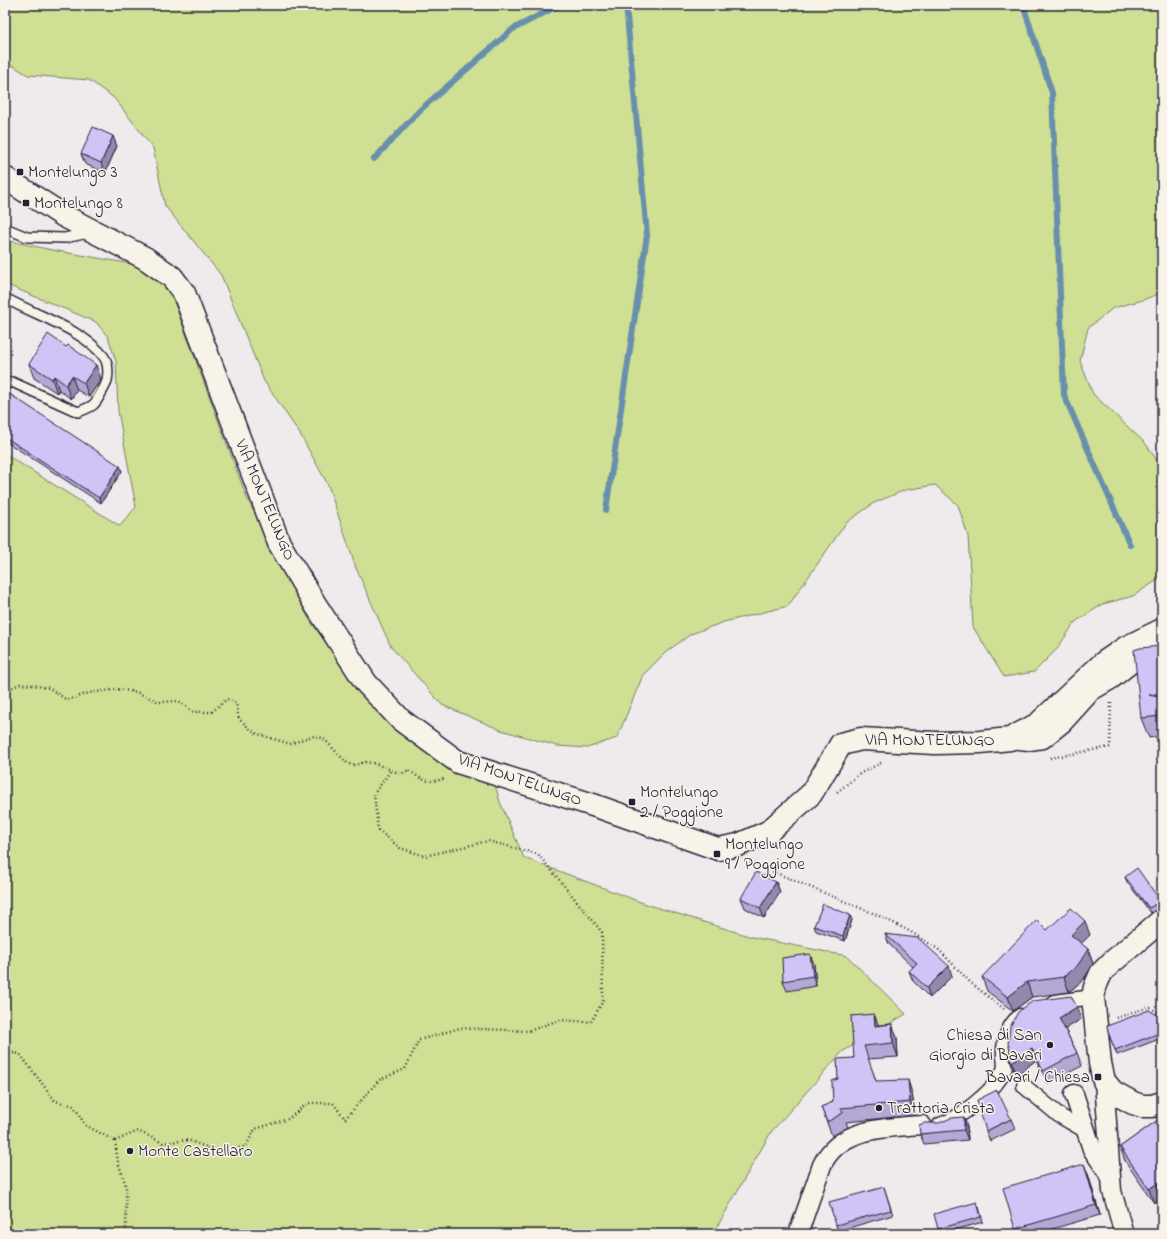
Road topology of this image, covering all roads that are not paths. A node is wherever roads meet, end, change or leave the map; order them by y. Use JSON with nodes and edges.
{"nodes":[{"id":1,"x":5,"y":178,"type":"edge"},
{"id":2,"x":5,"y":228,"type":"edge"},
{"id":3,"x":93,"y":231,"type":"junction"},
{"id":4,"x":5,"y":298,"type":"edge"},
{"id":5,"x":5,"y":385,"type":"edge"},
{"id":6,"x":1162,"y":630,"type":"edge"},
{"id":7,"x":1162,"y":651,"type":"edge"},
{"id":8,"x":1010,"y":739,"type":"junction"},
{"id":9,"x":1162,"y":920,"type":"edge"},
{"id":10,"x":1093,"y":997,"type":"junction"},
{"id":11,"x":1104,"y":1081,"type":"junction"},
{"id":12,"x":1024,"y":1086,"type":"dead end"},
{"id":13,"x":1074,"y":1094,"type":"dead end"},
{"id":14,"x":1162,"y":1103,"type":"edge"},
{"id":15,"x":922,"y":1125,"type":"joint"},
{"id":16,"x":1086,"y":1131,"type":"junction"},
{"id":17,"x":1111,"y":1177,"type":"junction"},
{"id":18,"x":798,"y":1234,"type":"edge"},
{"id":19,"x":1124,"y":1234,"type":"edge"}],
"edges":[{"from":1,"to":3,"type":"street","name":"VIA MONTELUNGO"},
{"from":2,"to":3,"type":"lane"},
{"from":3,"to":8,"type":"street","name":"VIA MONTELUNGO"},
{"from":4,"to":5,"type":"lane"},
{"from":6,"to":8,"type":"street","name":"VIA MONTELUNGO"},
{"from":7,"to":8,"type":"street"},
{"from":9,"to":10,"type":"street"},
{"from":10,"to":11,"type":"street"},
{"from":10,"to":15,"type":"street"},
{"from":11,"to":14,"type":"street"},
{"from":11,"to":17,"type":"street"},
{"from":12,"to":16,"type":"street"},
{"from":13,"to":16,"type":"street"},
{"from":15,"to":18,"type":"street"},
{"from":16,"to":17,"type":"street"},
{"from":17,"to":19,"type":"street"}]}
